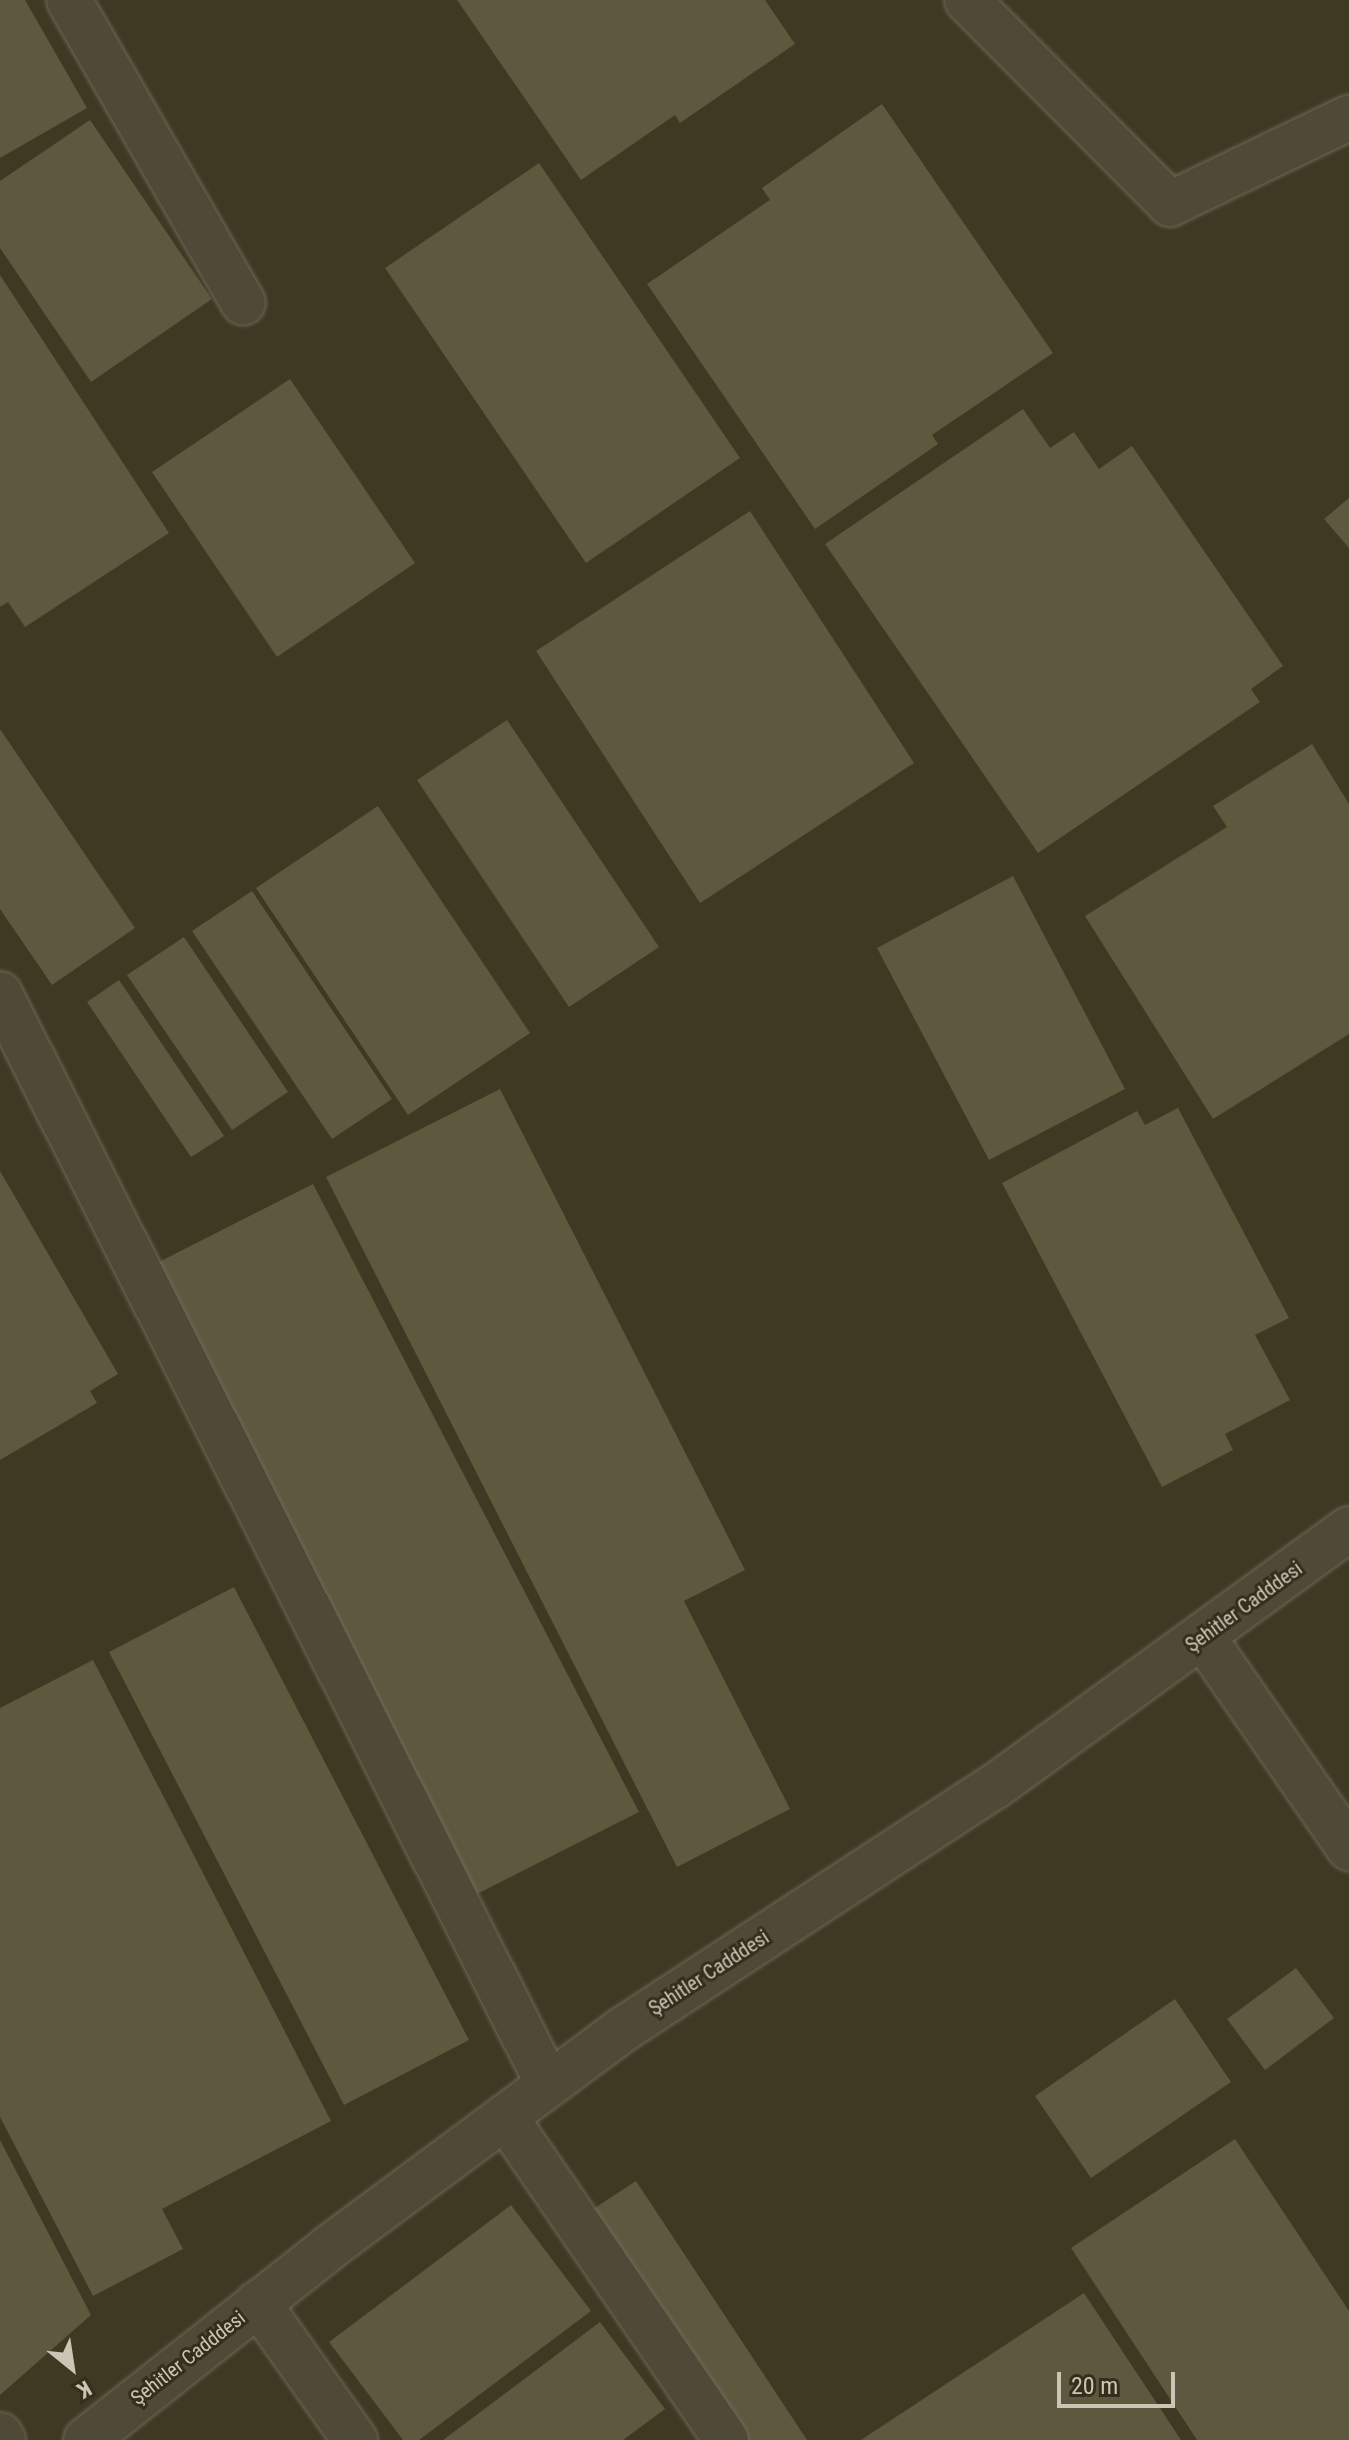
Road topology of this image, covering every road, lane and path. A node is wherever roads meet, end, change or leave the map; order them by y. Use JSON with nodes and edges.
{"nodes":[{"id":1,"x":967,"y":0,"type":"edge"},
{"id":2,"x":76,"y":3,"type":"edge"},
{"id":3,"x":1349,"y":118,"type":"edge"},
{"id":4,"x":243,"y":303,"type":"dead end"},
{"id":5,"x":0,"y":994,"type":"edge"},
{"id":6,"x":1349,"y":1529,"type":"edge"},
{"id":7,"x":1203,"y":1637,"type":"junction"},
{"id":8,"x":1349,"y":1848,"type":"edge"},
{"id":9,"x":548,"y":2084,"type":"junction"},
{"id":10,"x":505,"y":2117,"type":"junction"},
{"id":11,"x":258,"y":2303,"type":"junction"},
{"id":12,"x":0,"y":2435,"type":"edge"},
{"id":13,"x":3,"y":2440,"type":"edge"},
{"id":14,"x":86,"y":2440,"type":"edge"},
{"id":15,"x":355,"y":2440,"type":"edge"},
{"id":16,"x":726,"y":2440,"type":"edge"}],
"edges":[{"from":1,"to":3,"type":"street"},
{"from":2,"to":4,"type":"street"},
{"from":5,"to":9,"type":"street"},
{"from":6,"to":7,"type":"street","name":"Şehitler Cadddesi"},
{"from":7,"to":8,"type":"street"},
{"from":7,"to":9,"type":"street","name":"Şehitler Cadddesi"},
{"from":9,"to":10,"type":"street","name":"Şehitler Cadddesi"},
{"from":10,"to":11,"type":"street","name":"Şehitler Cadddesi"},
{"from":10,"to":16,"type":"street"},
{"from":11,"to":14,"type":"street","name":"Şehitler Cadddesi"},
{"from":11,"to":15,"type":"street"},
{"from":12,"to":13,"type":"street"}]}
